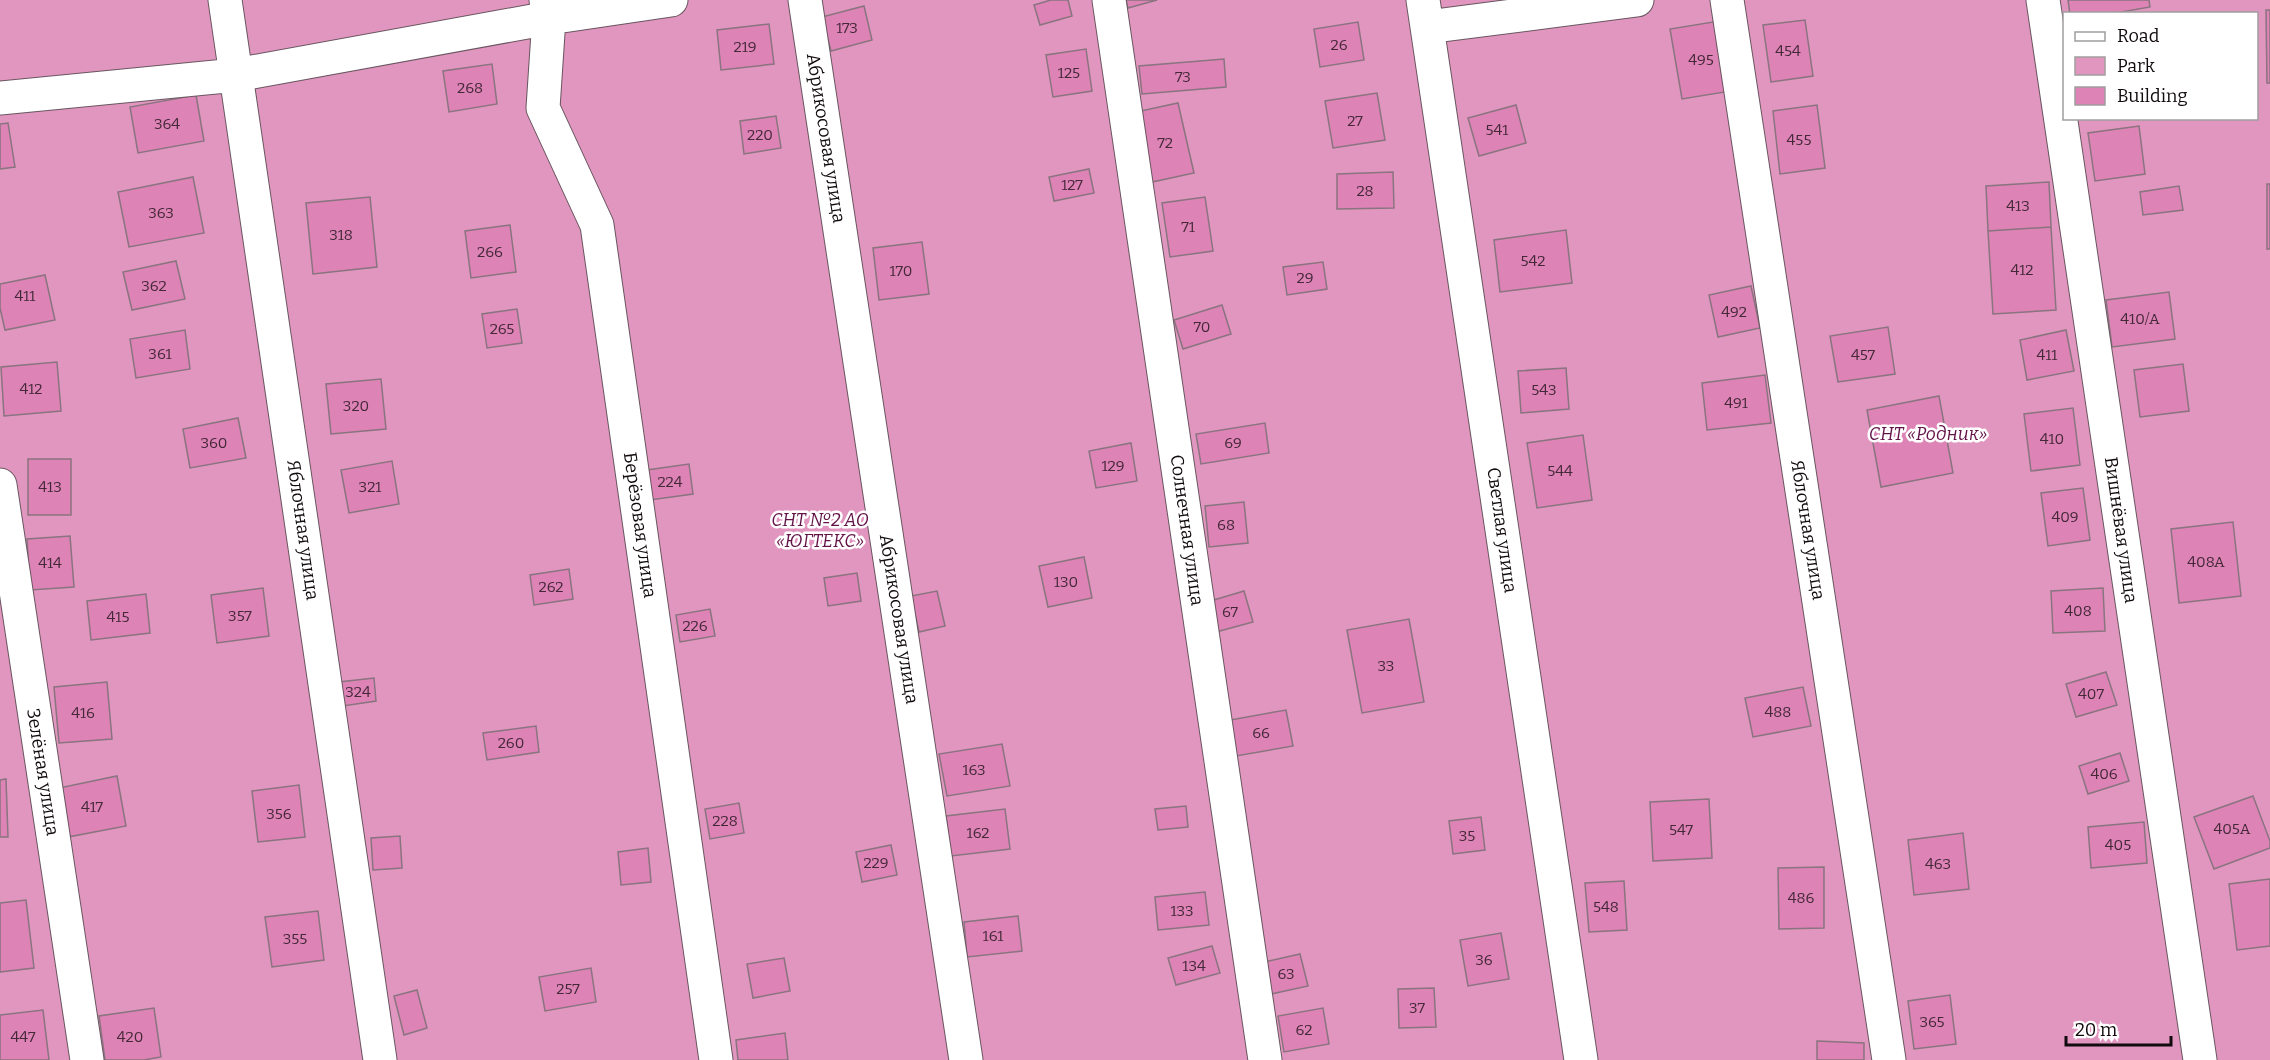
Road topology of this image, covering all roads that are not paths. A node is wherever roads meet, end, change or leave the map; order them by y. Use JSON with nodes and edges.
{"nodes":[{"id":1,"x":225,"y":0,"type":"edge"},
{"id":2,"x":671,"y":0,"type":"edge"},
{"id":3,"x":805,"y":0,"type":"edge"},
{"id":4,"x":1109,"y":0,"type":"edge"},
{"id":5,"x":1637,"y":0,"type":"edge"},
{"id":6,"x":1727,"y":0,"type":"edge"},
{"id":7,"x":2043,"y":0,"type":"edge"},
{"id":8,"x":547,"y":9,"type":"edge"},
{"id":9,"x":1425,"y":14,"type":"edge"},
{"id":10,"x":236,"y":75,"type":"junction"},
{"id":11,"x":0,"y":98,"type":"edge"},
{"id":12,"x":0,"y":485,"type":"edge"},
{"id":13,"x":87,"y":1060,"type":"edge"},
{"id":14,"x":380,"y":1060,"type":"edge"},
{"id":15,"x":717,"y":1060,"type":"edge"},
{"id":16,"x":966,"y":1060,"type":"edge"},
{"id":17,"x":1265,"y":1060,"type":"edge"},
{"id":18,"x":1581,"y":1060,"type":"edge"},
{"id":19,"x":1889,"y":1060,"type":"edge"},
{"id":20,"x":2200,"y":1060,"type":"edge"}],
"edges":[{"from":1,"to":10,"type":"street","name":"Яблочная улица"},
{"from":2,"to":8,"type":"street"},
{"from":3,"to":16,"type":"street","name":"Абрикосовая улица"},
{"from":4,"to":17,"type":"street","name":"Солнечная улица"},
{"from":5,"to":9,"type":"street"},
{"from":6,"to":19,"type":"street","name":"Яблочная улица"},
{"from":7,"to":20,"type":"street","name":"Вишнёвая улица"},
{"from":8,"to":10,"type":"street"},
{"from":8,"to":15,"type":"street","name":"Берёзовая улица"},
{"from":9,"to":18,"type":"street","name":"Светлая улица"},
{"from":10,"to":11,"type":"street"},
{"from":10,"to":14,"type":"street","name":"Яблочная улица"},
{"from":12,"to":13,"type":"street","name":"Зелёная улица"}]}
